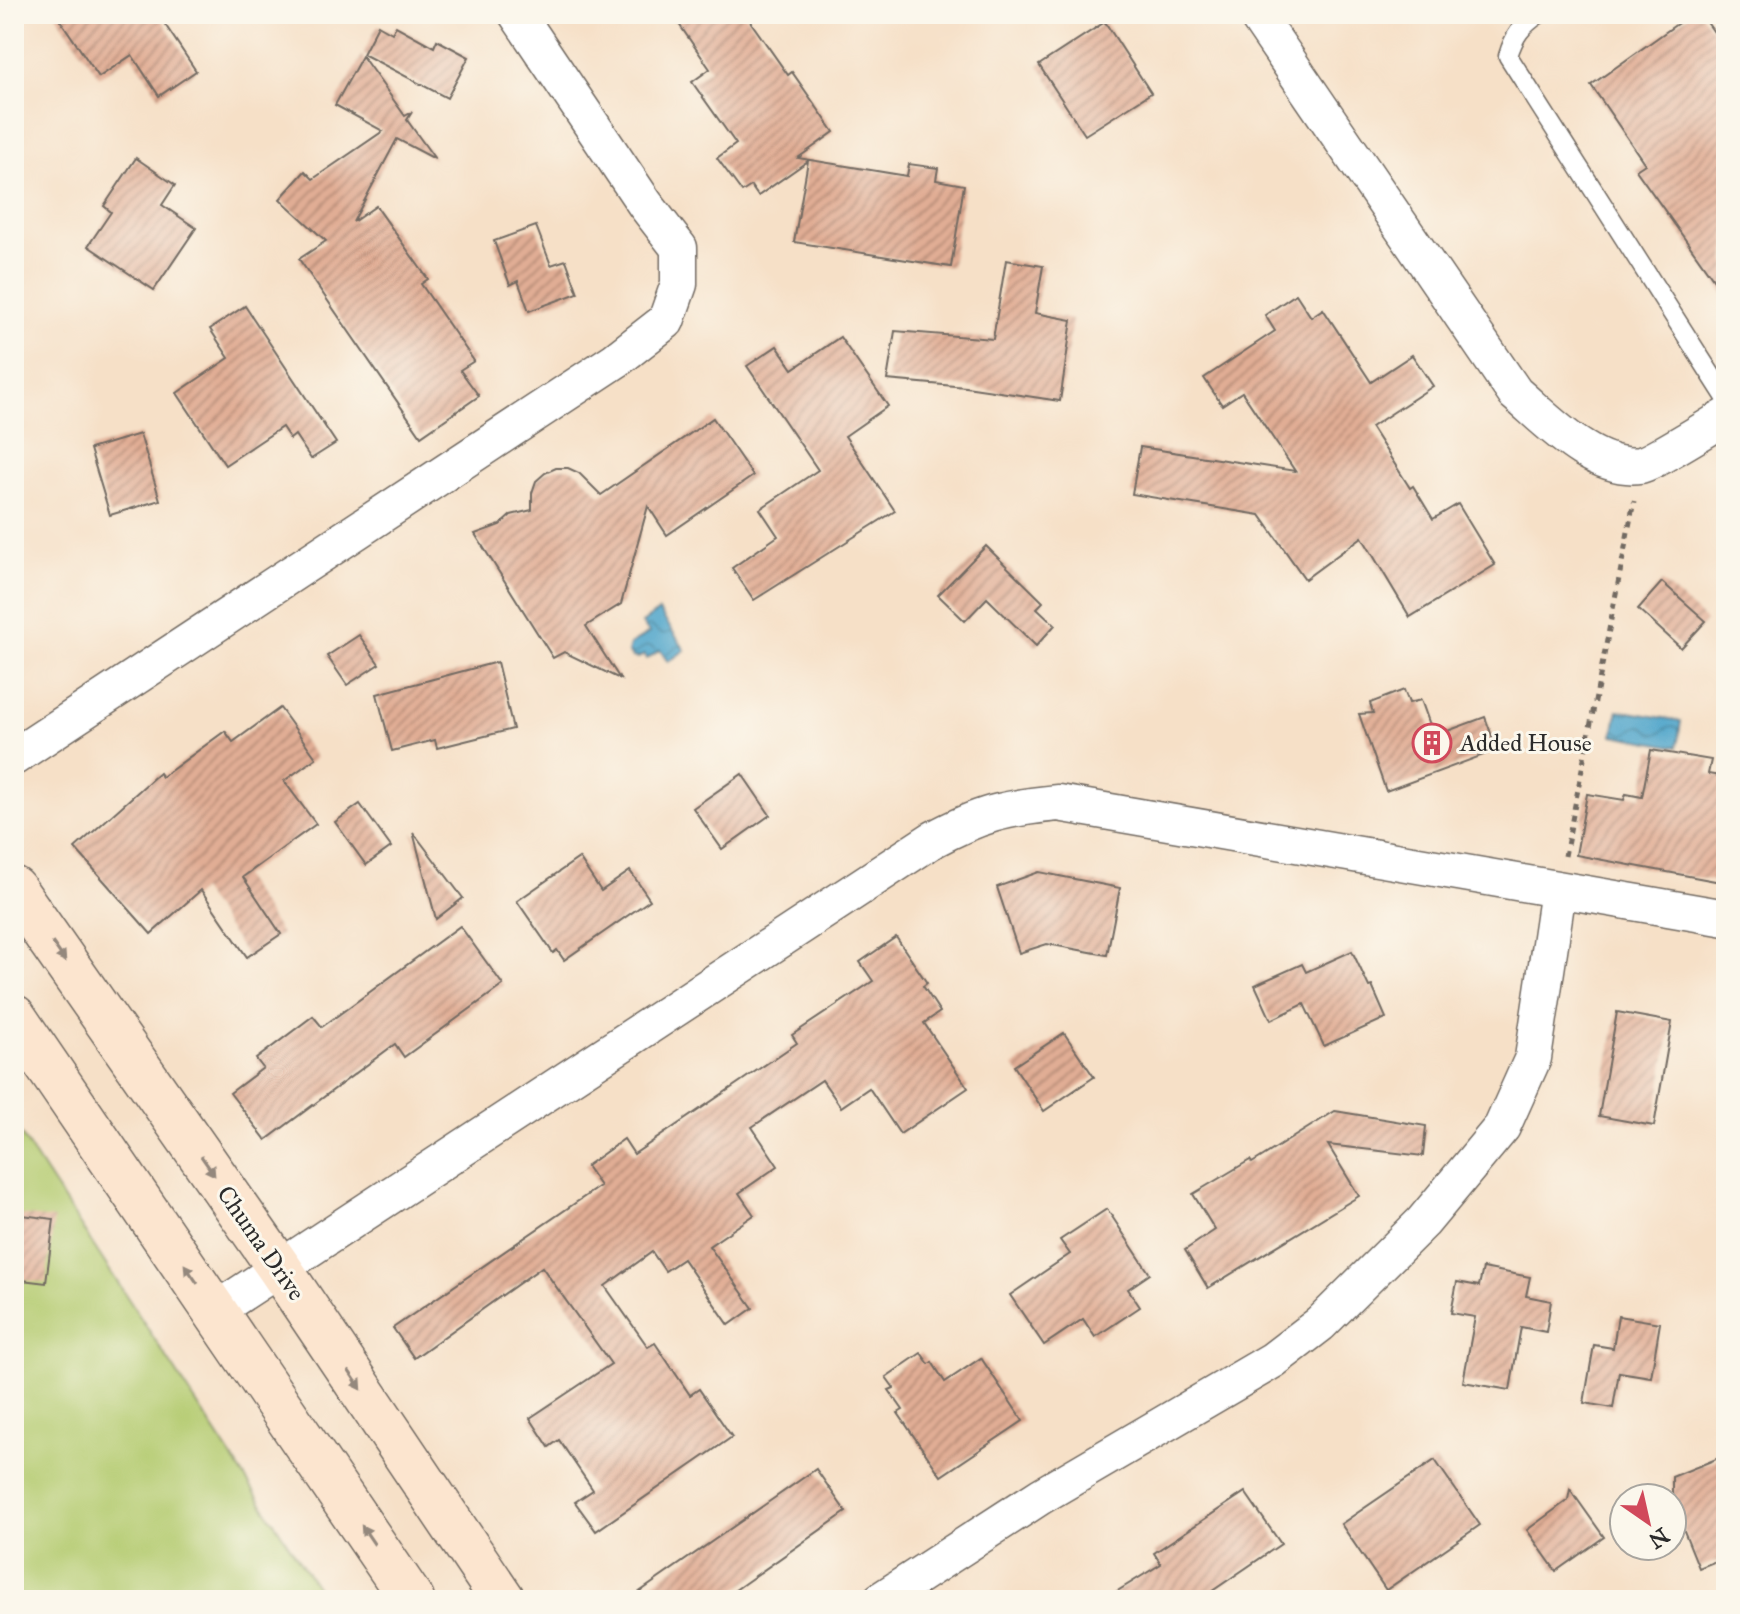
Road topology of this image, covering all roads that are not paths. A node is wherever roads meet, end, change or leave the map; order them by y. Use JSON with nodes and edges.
{"nodes":[{"id":1,"x":517,"y":14,"type":"edge"},
{"id":2,"x":1256,"y":14,"type":"edge"},
{"id":3,"x":1539,"y":14,"type":"edge"},
{"id":4,"x":1726,"y":398,"type":"edge"},
{"id":5,"x":1726,"y":417,"type":"edge"},
{"id":6,"x":14,"y":757,"type":"edge"},
{"id":7,"x":14,"y":889,"type":"edge"},
{"id":8,"x":1558,"y":890,"type":"junction"},
{"id":9,"x":1726,"y":918,"type":"edge"},
{"id":10,"x":14,"y":1017,"type":"edge"},
{"id":11,"x":280,"y":1269,"type":"junction"},
{"id":12,"x":216,"y":1310,"type":"junction"},
{"id":13,"x":412,"y":1600,"type":"edge"},
{"id":14,"x":503,"y":1600,"type":"edge"},
{"id":15,"x":881,"y":1600,"type":"edge"}],
"edges":[{"from":1,"to":6,"type":"street"},
{"from":2,"to":5,"type":"street"},
{"from":3,"to":4,"type":"lane"},
{"from":7,"to":11,"type":"main road","name":"Chuma Drive","one_way":true},
{"from":8,"to":9,"type":"street"},
{"from":8,"to":11,"type":"street"},
{"from":8,"to":15,"type":"street"},
{"from":12,"to":10,"type":"main road","one_way":true},
{"from":11,"to":12,"type":"street"},
{"from":11,"to":14,"type":"main road","name":"Chuma Drive","one_way":true},
{"from":13,"to":12,"type":"main road","one_way":true}]}
